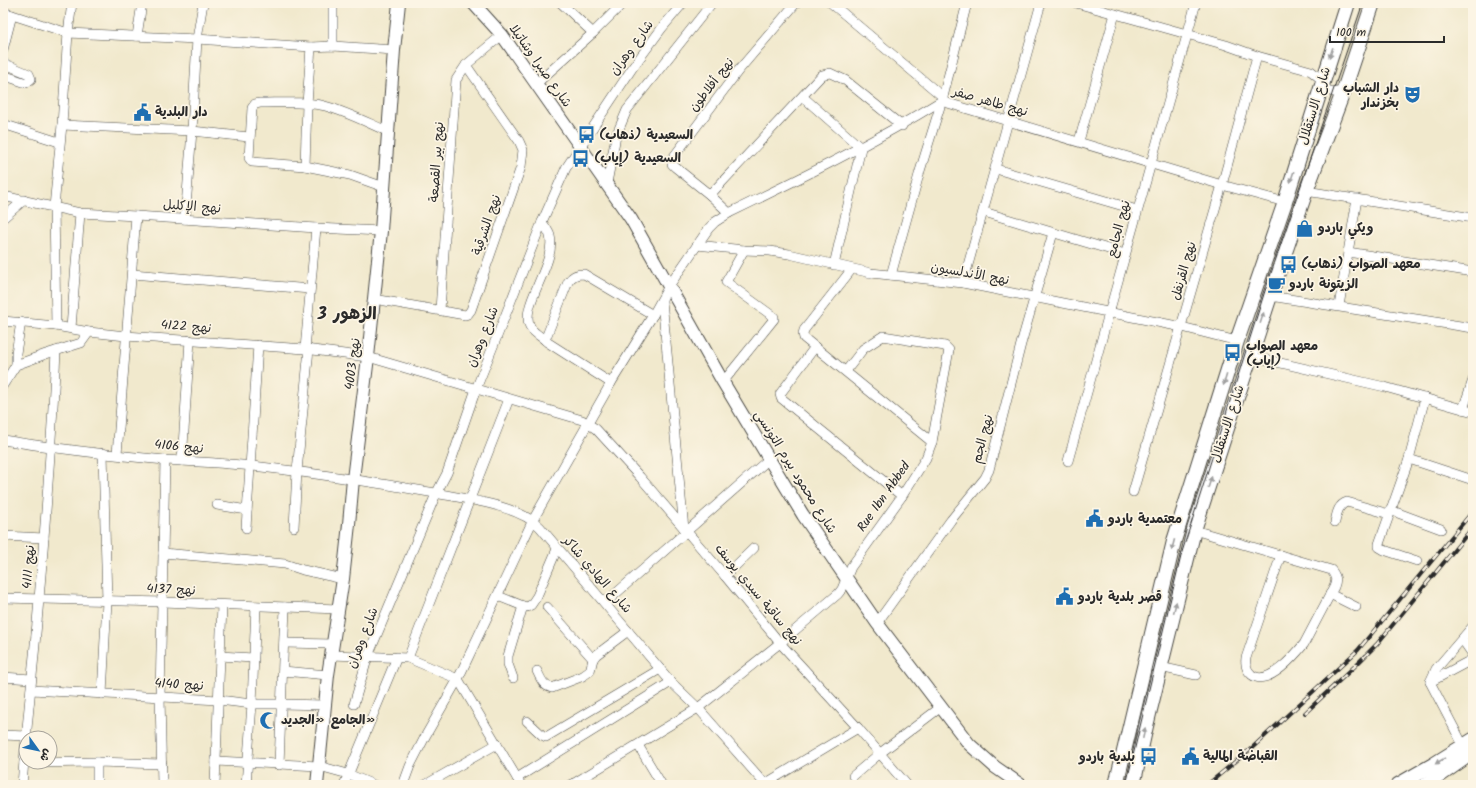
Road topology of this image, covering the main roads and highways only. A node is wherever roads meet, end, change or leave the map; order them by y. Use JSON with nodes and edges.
{"nodes":[{"id":1,"x":399,"y":3,"type":"edge"},
{"id":2,"x":473,"y":3,"type":"edge"},
{"id":3,"x":1348,"y":3,"type":"edge"},
{"id":4,"x":1373,"y":3,"type":"edge"},
{"id":5,"x":580,"y":147,"type":"joint"},
{"id":6,"x":1470,"y":746,"type":"edge"},
{"id":7,"x":1401,"y":784,"type":"edge"},
{"id":8,"x":317,"y":785,"type":"edge"},
{"id":9,"x":1021,"y":785,"type":"edge"},
{"id":10,"x":1116,"y":785,"type":"edge"},
{"id":11,"x":1133,"y":785,"type":"edge"},
{"id":12,"x":1426,"y":785,"type":"edge"}],
"edges":[{"from":1,"to":8,"type":"main road","name":"نهج 4003"},
{"from":2,"to":5,"type":"main road","name":"شارع صبرا وشاتيلا"},
{"from":3,"to":10,"type":"main road","name":"شارع الاستقلال","one_way":true},
{"from":11,"to":4,"type":"main road","name":"شارع الاستقلال","one_way":true},
{"from":5,"to":9,"type":"main road","name":"شارع محمود بيرم التونسي"},
{"from":6,"to":7,"type":"main road","one_way":true},
{"from":6,"to":12,"type":"main road"}]}
